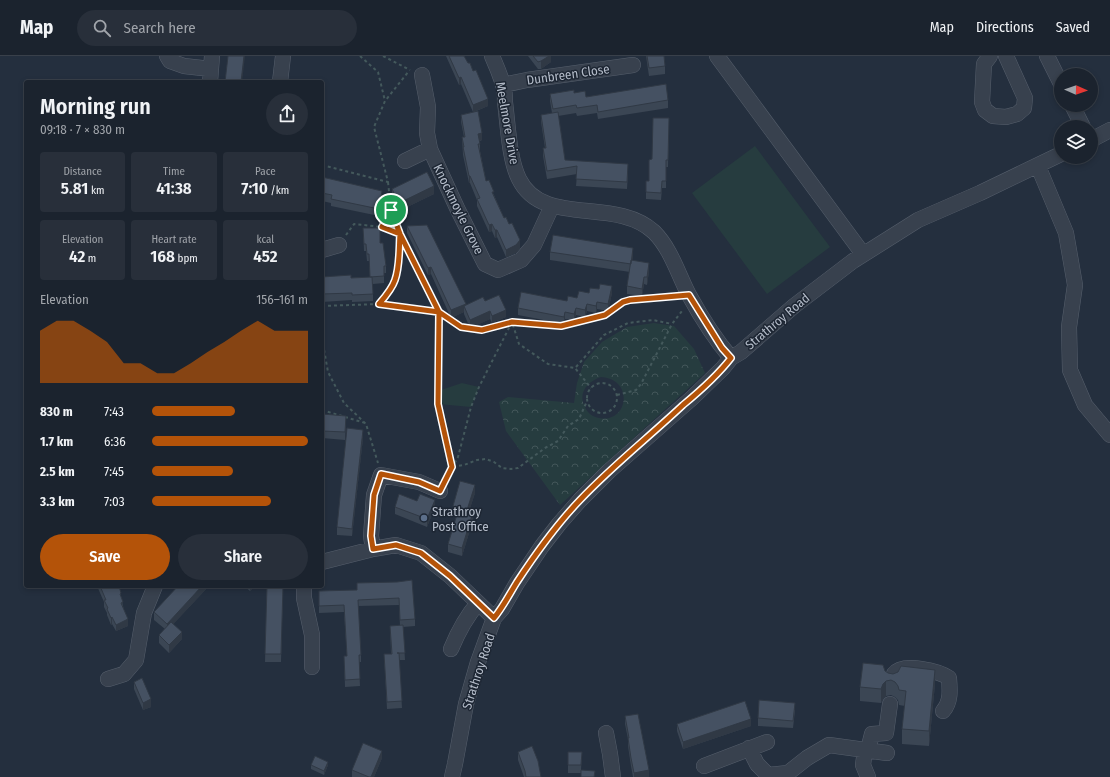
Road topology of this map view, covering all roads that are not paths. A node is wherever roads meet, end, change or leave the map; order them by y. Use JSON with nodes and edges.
{"nodes":[{"id":1,"x":167,"y":56,"type":"edge"},
{"id":2,"x":283,"y":56,"type":"edge"},
{"id":3,"x":492,"y":56,"type":"edge"},
{"id":4,"x":717,"y":56,"type":"edge"},
{"id":5,"x":990,"y":56,"type":"edge"},
{"id":6,"x":1006,"y":56,"type":"edge"},
{"id":7,"x":1047,"y":56,"type":"edge"},
{"id":8,"x":633,"y":65,"type":"dead end"},
{"id":9,"x":211,"y":69,"type":"edge"},
{"id":10,"x":1054,"y":70,"type":"edge"},
{"id":11,"x":416,"y":73,"type":"road end"},
{"id":12,"x":280,"y":80,"type":"edge"},
{"id":13,"x":503,"y":85,"type":"junction"},
{"id":14,"x":1110,"y":130,"type":"edge"},
{"id":15,"x":1098,"y":136,"type":"edge"},
{"id":16,"x":430,"y":149,"type":"junction"},
{"id":17,"x":1054,"y":158,"type":"edge"},
{"id":18,"x":404,"y":161,"type":"dead end"},
{"id":19,"x":1038,"y":166,"type":"junction"},
{"id":20,"x":552,"y":206,"type":"junction"},
{"id":21,"x":339,"y":245,"type":"road end"},
{"id":22,"x":324,"y":249,"type":"edge"},
{"id":23,"x":858,"y":257,"type":"junction"},
{"id":24,"x":731,"y":358,"type":"junction"},
{"id":25,"x":1110,"y":435,"type":"edge"},
{"id":26,"x":440,"y":491,"type":"road end"},
{"id":27,"x":373,"y":549,"type":"junction"},
{"id":28,"x":324,"y":561,"type":"edge"},
{"id":29,"x":154,"y":588,"type":"edge"},
{"id":30,"x":304,"y":588,"type":"edge"},
{"id":31,"x":478,"y":603,"type":"junction"},
{"id":32,"x":494,"y":618,"type":"junction"},
{"id":33,"x":451,"y":649,"type":"dead end"},
{"id":34,"x":312,"y":667,"type":"dead end"},
{"id":35,"x":108,"y":679,"type":"dead end"},
{"id":36,"x":892,"y":680,"type":"edge"},
{"id":37,"x":890,"y":704,"type":"dead end"},
{"id":38,"x":943,"y":711,"type":"dead end"},
{"id":39,"x":606,"y":733,"type":"dead end"},
{"id":40,"x":767,"y":742,"type":"dead end"},
{"id":41,"x":749,"y":748,"type":"junction"},
{"id":42,"x":865,"y":750,"type":"junction"},
{"id":43,"x":887,"y":753,"type":"dead end"},
{"id":44,"x":704,"y":766,"type":"dead end"},
{"id":45,"x":452,"y":777,"type":"edge"},
{"id":46,"x":613,"y":777,"type":"edge"},
{"id":47,"x":868,"y":777,"type":"edge"}],
"edges":[{"from":1,"to":9,"type":"street"},
{"from":2,"to":12,"type":"street"},
{"from":3,"to":13,"type":"street","name":"Meelmore Drive"},
{"from":4,"to":23,"type":"street"},
{"from":5,"to":6,"type":"street"},
{"from":7,"to":10,"type":"street"},
{"from":8,"to":13,"type":"street","name":"Dunbreen Close"},
{"from":11,"to":16,"type":"street","name":"Knockmoyle Grove"},
{"from":13,"to":20,"type":"street","name":"Meelmore Drive"},
{"from":14,"to":15,"type":"street"},
{"from":16,"to":18,"type":"street","name":"Knockmoyle Grove"},
{"from":16,"to":20,"type":"street","name":"Knockmoyle Grove"},
{"from":17,"to":19,"type":"street","name":"Strathroy Road"},
{"from":19,"to":23,"type":"street","name":"Strathroy Road"},
{"from":19,"to":25,"type":"street"},
{"from":20,"to":24,"type":"street","name":"Meelmore Drive"},
{"from":21,"to":22,"type":"street"},
{"from":23,"to":24,"type":"street","name":"Strathroy Road"},
{"from":24,"to":32,"type":"street","name":"Strathroy Road"},
{"from":26,"to":27,"type":"street"},
{"from":27,"to":28,"type":"street"},
{"from":27,"to":31,"type":"street"},
{"from":29,"to":35,"type":"street"},
{"from":30,"to":34,"type":"street"},
{"from":31,"to":32,"type":"street"},
{"from":31,"to":33,"type":"street"},
{"from":32,"to":45,"type":"street","name":"Strathroy Road"},
{"from":36,"to":38,"type":"street"},
{"from":37,"to":42,"type":"street"},
{"from":39,"to":46,"type":"street"},
{"from":40,"to":41,"type":"street"},
{"from":41,"to":42,"type":"street"},
{"from":41,"to":44,"type":"street"},
{"from":42,"to":43,"type":"street"},
{"from":42,"to":47,"type":"street"}]}
